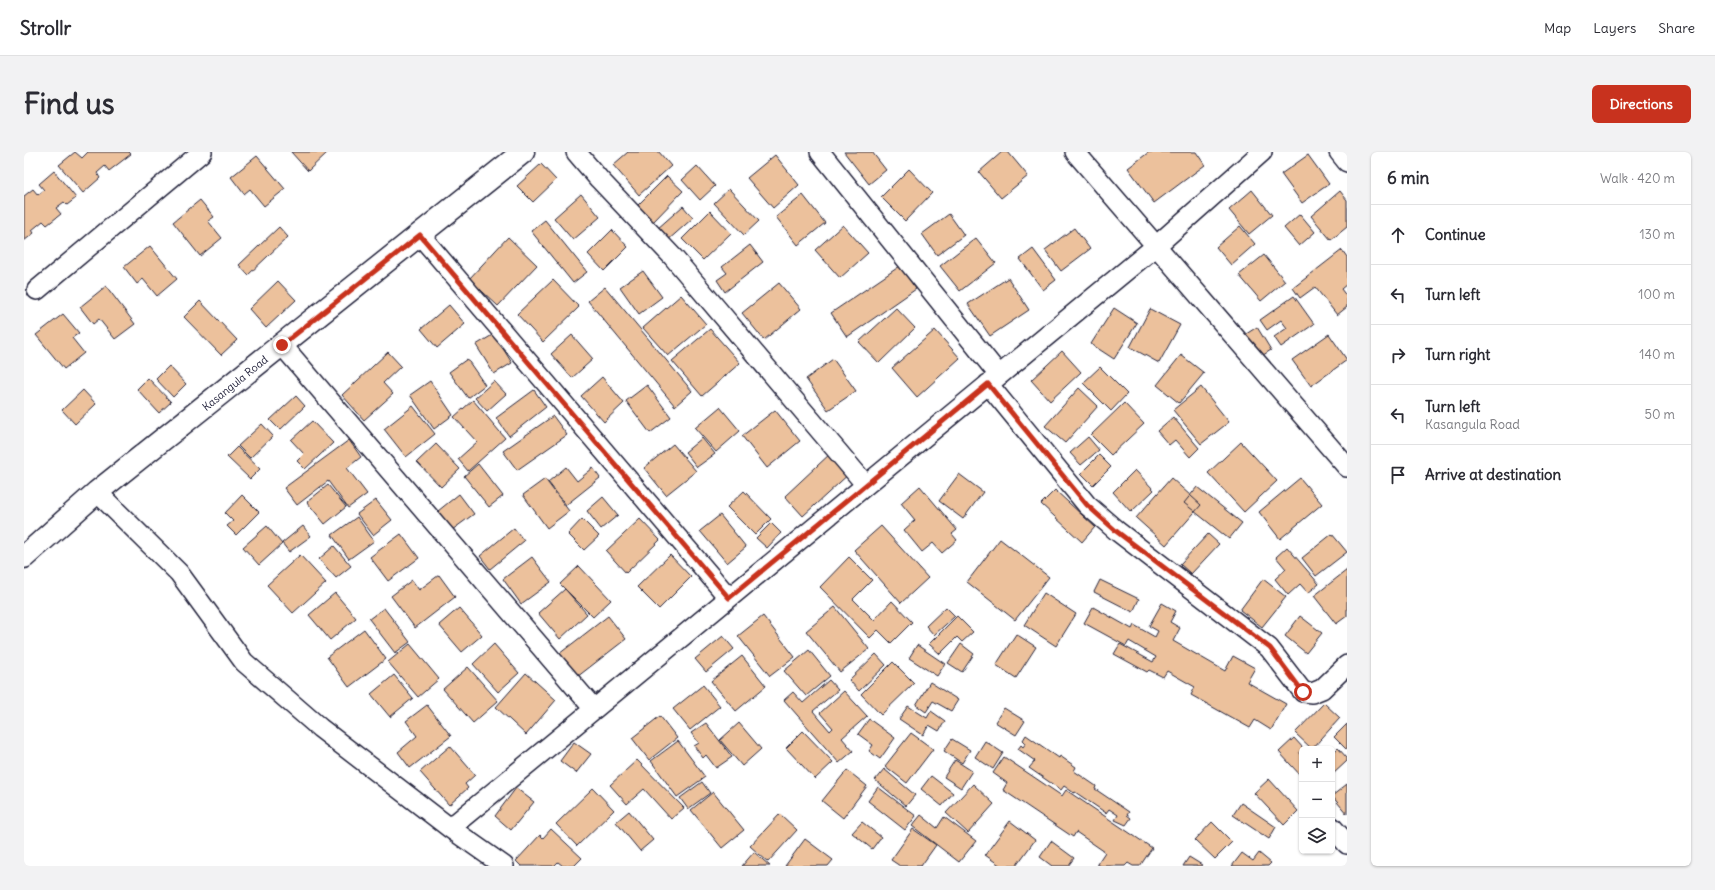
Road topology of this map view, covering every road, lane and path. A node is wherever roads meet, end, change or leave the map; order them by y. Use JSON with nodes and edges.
{"nodes":[{"id":1,"x":202,"y":152,"type":"edge"},
{"id":2,"x":523,"y":152,"type":"edge"},
{"id":3,"x":576,"y":152,"type":"edge"},
{"id":4,"x":820,"y":152,"type":"edge"},
{"id":5,"x":1075,"y":152,"type":"edge"},
{"id":6,"x":1262,"y":152,"type":"edge"},
{"id":7,"x":1339,"y":152,"type":"edge"},
{"id":8,"x":1347,"y":162,"type":"edge"},
{"id":9,"x":420,"y":235,"type":"junction"},
{"id":10,"x":1156,"y":246,"type":"junction"},
{"id":11,"x":37,"y":290,"type":"dead end"},
{"id":12,"x":282,"y":345,"type":"junction"},
{"id":13,"x":994,"y":380,"type":"junction"},
{"id":14,"x":1347,"y":467,"type":"edge"},
{"id":15,"x":866,"y":485,"type":"junction"},
{"id":16,"x":97,"y":492,"type":"junction"},
{"id":17,"x":24,"y":556,"type":"edge"},
{"id":18,"x":729,"y":598,"type":"junction"},
{"id":19,"x":1347,"y":665,"type":"edge"},
{"id":20,"x":594,"y":709,"type":"junction"},
{"id":21,"x":450,"y":828,"type":"junction"},
{"id":22,"x":1335,"y":830,"type":"edge"},
{"id":23,"x":1347,"y":844,"type":"edge"},
{"id":24,"x":504,"y":866,"type":"edge"}],
"edges":[{"from":1,"to":11,"type":"street"},
{"from":2,"to":9,"type":"main road","name":"Kasangula Road"},
{"from":3,"to":15,"type":"street"},
{"from":4,"to":13,"type":"street"},
{"from":5,"to":10,"type":"street"},
{"from":6,"to":10,"type":"street"},
{"from":7,"to":8,"type":"street"},
{"from":9,"to":12,"type":"main road","name":"Kasangula Road"},
{"from":9,"to":18,"type":"street"},
{"from":10,"to":13,"type":"street"},
{"from":10,"to":14,"type":"street"},
{"from":12,"to":16,"type":"main road","name":"Kasangula Road"},
{"from":12,"to":20,"type":"street"},
{"from":13,"to":15,"type":"street"},
{"from":13,"to":19,"type":"street"},
{"from":15,"to":18,"type":"street"},
{"from":16,"to":17,"type":"main road","name":"Kasangula Road"},
{"from":16,"to":21,"type":"street"},
{"from":18,"to":20,"type":"street"},
{"from":20,"to":21,"type":"street"},
{"from":21,"to":24,"type":"street"},
{"from":22,"to":23,"type":"street"}]}
